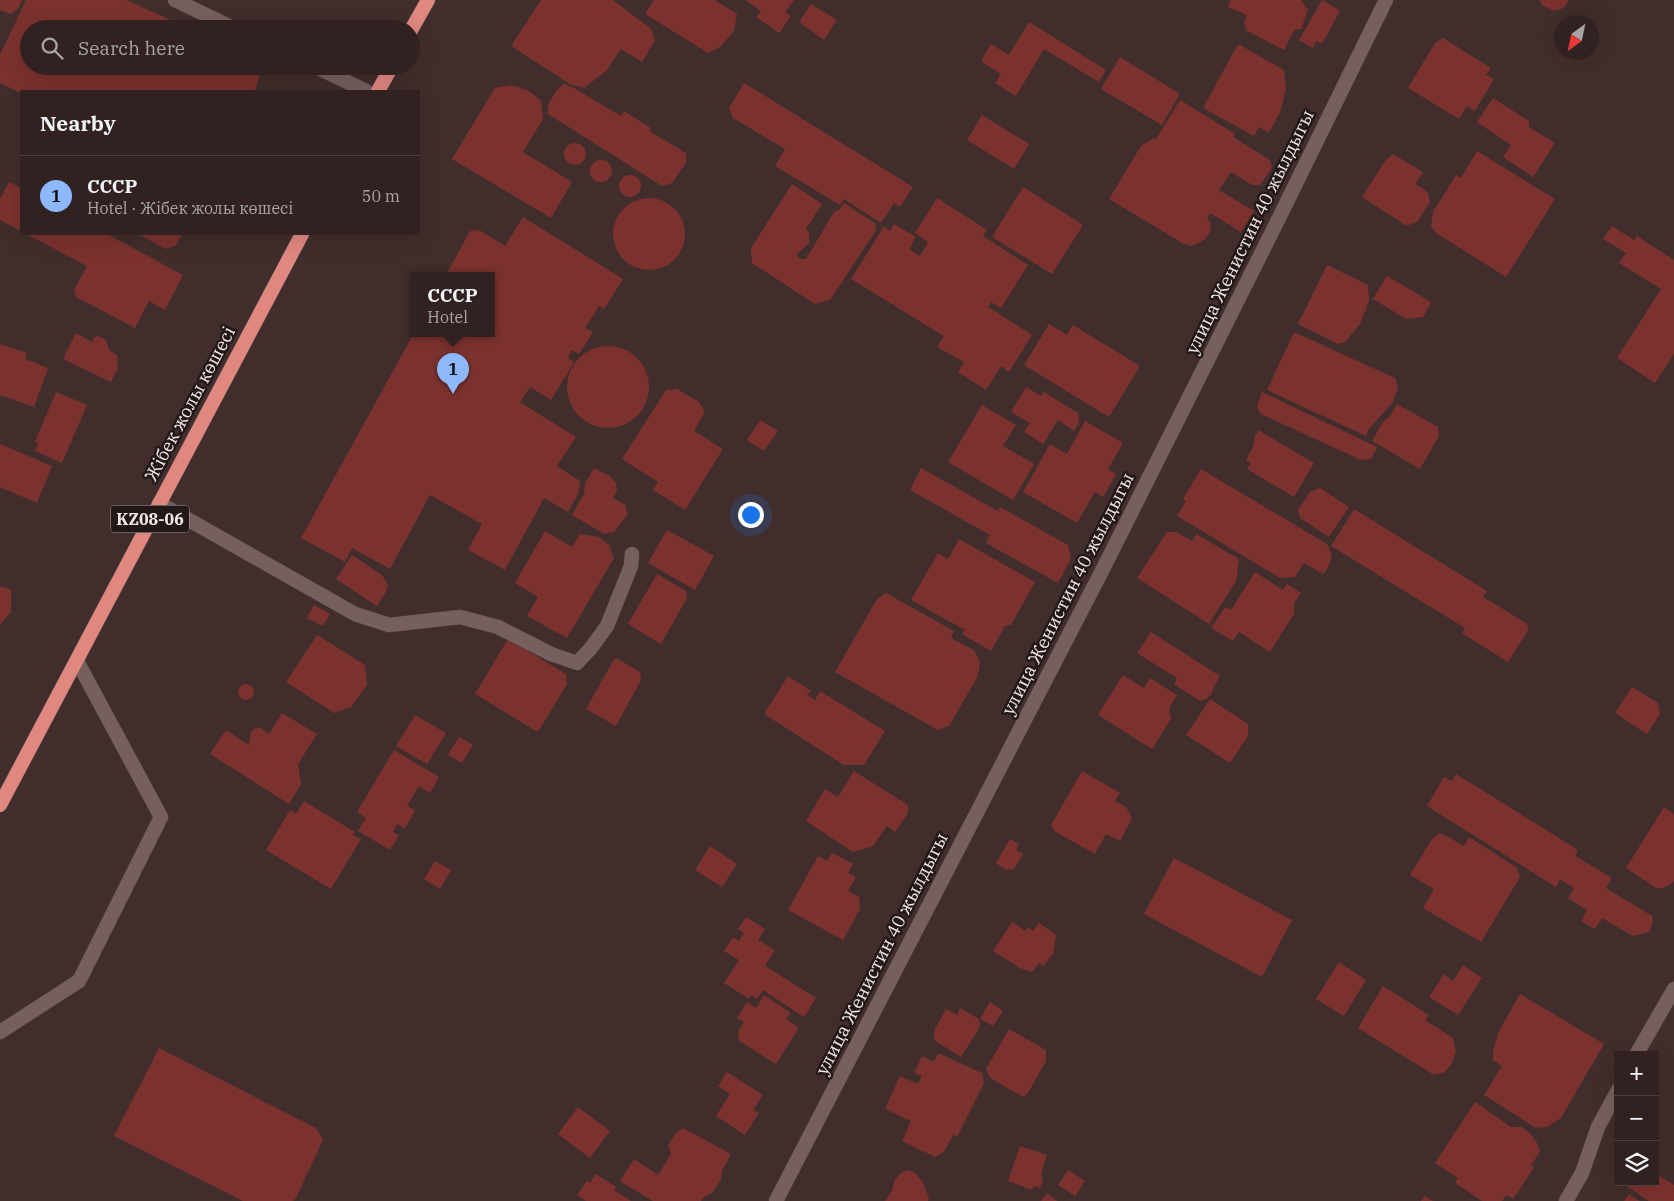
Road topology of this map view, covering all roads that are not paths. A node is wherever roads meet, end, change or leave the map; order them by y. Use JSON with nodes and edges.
{"nodes":[{"id":1,"x":175,"y":0,"type":"edge"},
{"id":2,"x":428,"y":0,"type":"edge"},
{"id":3,"x":1386,"y":0,"type":"edge"},
{"id":4,"x":216,"y":20,"type":"edge"},
{"id":5,"x":417,"y":20,"type":"edge"},
{"id":6,"x":333,"y":75,"type":"edge"},
{"id":7,"x":387,"y":75,"type":"edge"},
{"id":8,"x":364,"y":90,"type":"edge"},
{"id":9,"x":379,"y":90,"type":"edge"},
{"id":10,"x":301,"y":235,"type":"edge"},
{"id":11,"x":158,"y":503,"type":"junction"},
{"id":12,"x":632,"y":554,"type":"dead end"},
{"id":13,"x":78,"y":661,"type":"junction"},
{"id":14,"x":0,"y":805,"type":"edge"},
{"id":15,"x":1674,"y":989,"type":"edge"},
{"id":16,"x":0,"y":1032,"type":"edge"},
{"id":17,"x":1638,"y":1051,"type":"edge"},
{"id":18,"x":1615,"y":1096,"type":"edge"},
{"id":19,"x":776,"y":1201,"type":"edge"},
{"id":20,"x":1566,"y":1201,"type":"edge"}],
"edges":[{"from":1,"to":4,"type":"street"},
{"from":2,"to":5,"type":"highway"},
{"from":3,"to":19,"type":"street","name":"улица Женистин 40 жылдыгы"},
{"from":6,"to":8,"type":"street"},
{"from":7,"to":9,"type":"highway"},
{"from":10,"to":11,"type":"highway","name":"Жібек жолы көшесі","number":"KZ08-06"},
{"from":11,"to":12,"type":"street"},
{"from":11,"to":13,"type":"highway","name":"Жібек жолы көшесі","number":"KZ08-06"},
{"from":13,"to":14,"type":"highway","name":"Жібек жолы көшесі","number":"KZ08-06"},
{"from":13,"to":16,"type":"street"},
{"from":15,"to":17,"type":"street"},
{"from":18,"to":20,"type":"street"}]}
